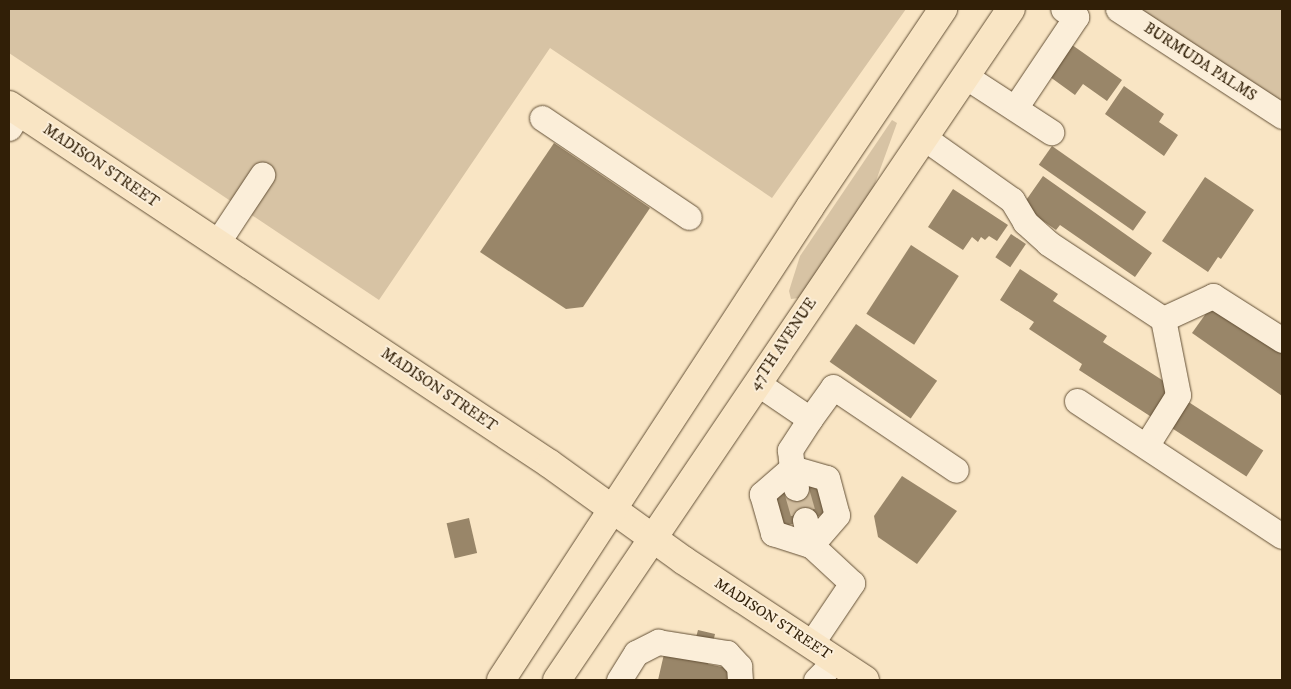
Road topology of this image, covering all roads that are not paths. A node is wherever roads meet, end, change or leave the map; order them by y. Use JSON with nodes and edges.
{"nodes":[{"id":1,"x":943,"y":9,"type":"edge"},
{"id":2,"x":1011,"y":9,"type":"edge"},
{"id":3,"x":1064,"y":9,"type":"edge"},
{"id":4,"x":1118,"y":9,"type":"edge"},
{"id":5,"x":965,"y":76,"type":"junction"},
{"id":6,"x":1015,"y":108,"type":"junction"},
{"id":7,"x":12,"y":115,"type":"edge"},
{"id":8,"x":1282,"y":116,"type":"edge"},
{"id":9,"x":542,"y":118,"type":"dead end"},
{"id":10,"x":1051,"y":132,"type":"dead end"},
{"id":11,"x":923,"y":137,"type":"junction"},
{"id":12,"x":262,"y":176,"type":"dead end"},
{"id":13,"x":690,"y":217,"type":"dead end"},
{"id":14,"x":217,"y":243,"type":"junction"},
{"id":15,"x":1163,"y":319,"type":"junction"},
{"id":16,"x":1282,"y":340,"type":"edge"},
{"id":17,"x":757,"y":383,"type":"junction"},
{"id":18,"x":1078,"y":401,"type":"dead end"},
{"id":19,"x":810,"y":419,"type":"junction"},
{"id":20,"x":1146,"y":446,"type":"junction"},
{"id":21,"x":956,"y":470,"type":"dead end"},
{"id":22,"x":794,"y":478,"type":"junction"},
{"id":23,"x":613,"y":509,"type":"junction"},
{"id":24,"x":805,"y":520,"type":"tunnel mouth"},
{"id":25,"x":1282,"y":536,"type":"edge"},
{"id":26,"x":653,"y":538,"type":"junction"},
{"id":27,"x":811,"y":545,"type":"junction"},
{"id":28,"x":812,"y":644,"type":"junction"},
{"id":29,"x":836,"y":660,"type":"junction"},
{"id":30,"x":500,"y":680,"type":"edge"},
{"id":31,"x":557,"y":680,"type":"edge"},
{"id":32,"x":619,"y":680,"type":"edge"},
{"id":33,"x":740,"y":680,"type":"edge"},
{"id":34,"x":816,"y":680,"type":"edge"},
{"id":35,"x":865,"y":680,"type":"edge"}],
"edges":[{"from":1,"to":23,"type":"main road"},
{"from":2,"to":5,"type":"main road","name":"47TH AVENUE"},
{"from":3,"to":6,"type":"lane"},
{"from":4,"to":8,"type":"lane","name":"BURMUDA PALMS"},
{"from":5,"to":6,"type":"lane"},
{"from":5,"to":11,"type":"main road","name":"47TH AVENUE"},
{"from":6,"to":10,"type":"lane"},
{"from":7,"to":14,"type":"main road","name":"MADISON STREET"},
{"from":9,"to":13,"type":"lane"},
{"from":11,"to":15,"type":"lane"},
{"from":11,"to":17,"type":"main road","name":"47TH AVENUE"},
{"from":12,"to":14,"type":"lane"},
{"from":14,"to":23,"type":"main road","name":"MADISON STREET"},
{"from":15,"to":16,"type":"lane"},
{"from":15,"to":20,"type":"lane"},
{"from":17,"to":19,"type":"lane"},
{"from":17,"to":26,"type":"main road","name":"47TH AVENUE"},
{"from":18,"to":20,"type":"lane"},
{"from":19,"to":21,"type":"lane"},
{"from":19,"to":22,"type":"lane"},
{"from":20,"to":25,"type":"lane"},
{"from":22,"to":27,"type":"lane"},
{"from":22,"to":27,"type":"lane"},
{"from":23,"to":26,"type":"main road","name":"MADISON STREET"},
{"from":23,"to":30,"type":"main road"},
{"from":24,"to":27,"type":"lane"},
{"from":26,"to":28,"type":"main road","name":"MADISON STREET"},
{"from":26,"to":31,"type":"main road","name":"47TH AVENUE"},
{"from":27,"to":28,"type":"lane"},
{"from":28,"to":29,"type":"main road","name":"MADISON STREET"},
{"from":29,"to":34,"type":"lane"},
{"from":29,"to":35,"type":"main road","name":"MADISON STREET"},
{"from":32,"to":33,"type":"lane"}]}
